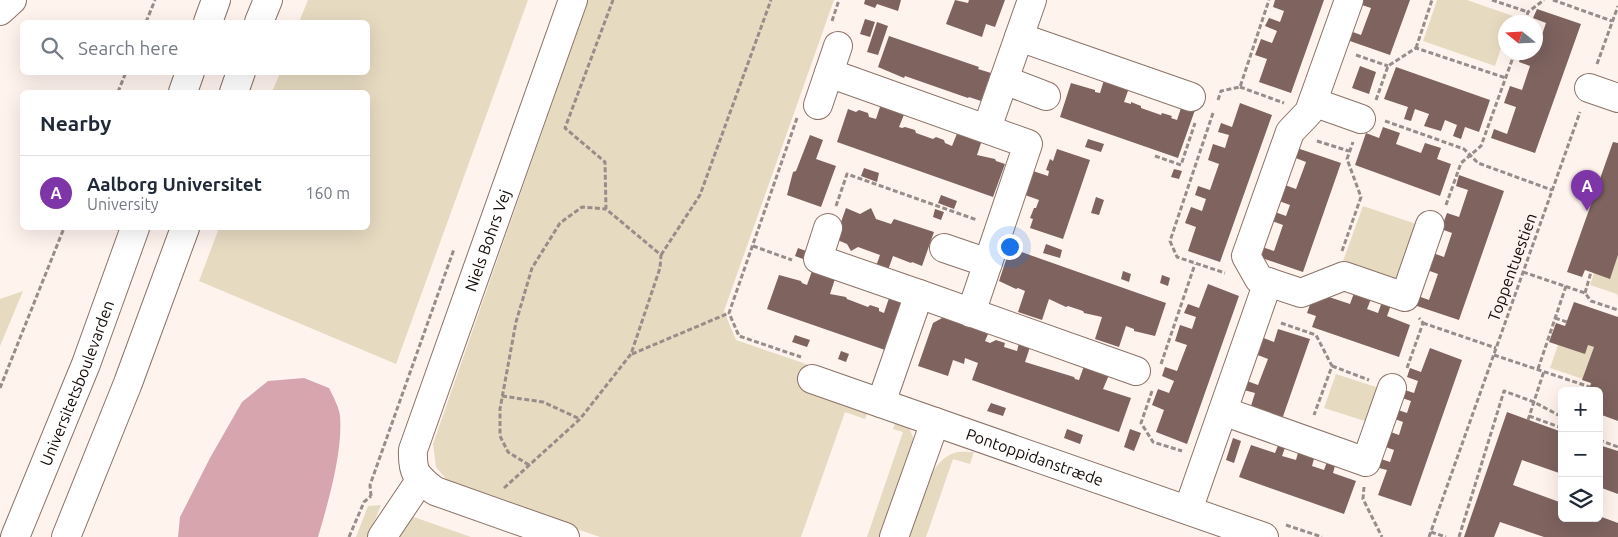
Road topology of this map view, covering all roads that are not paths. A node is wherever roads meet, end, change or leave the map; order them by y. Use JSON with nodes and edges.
{"nodes":[{"id":1,"x":12,"y":0,"type":"edge"},
{"id":2,"x":216,"y":0,"type":"edge"},
{"id":3,"x":268,"y":0,"type":"edge"},
{"id":4,"x":573,"y":0,"type":"edge"},
{"id":5,"x":1032,"y":0,"type":"edge"},
{"id":6,"x":1349,"y":0,"type":"edge"},
{"id":7,"x":0,"y":11,"type":"edge"},
{"id":8,"x":209,"y":20,"type":"edge"},
{"id":9,"x":260,"y":20,"type":"edge"},
{"id":10,"x":834,"y":35,"type":"road end"},
{"id":11,"x":1019,"y":38,"type":"junction"},
{"id":12,"x":829,"y":73,"type":"junction"},
{"id":13,"x":189,"y":75,"type":"edge"},
{"id":14,"x":240,"y":75,"type":"edge"},
{"id":15,"x":1004,"y":80,"type":"junction"},
{"id":16,"x":1589,"y":88,"type":"road end"},
{"id":17,"x":184,"y":90,"type":"edge"},
{"id":18,"x":235,"y":90,"type":"edge"},
{"id":19,"x":1046,"y":96,"type":"dead end"},
{"id":20,"x":1191,"y":97,"type":"road end"},
{"id":21,"x":1618,"y":98,"type":"edge"},
{"id":22,"x":809,"y":107,"type":"road end"},
{"id":23,"x":1311,"y":107,"type":"junction"},
{"id":24,"x":1366,"y":117,"type":"road end"},
{"id":25,"x":987,"y":128,"type":"junction"},
{"id":26,"x":1430,"y":225,"type":"road end"},
{"id":27,"x":828,"y":228,"type":"road end"},
{"id":28,"x":133,"y":230,"type":"edge"},
{"id":29,"x":184,"y":230,"type":"edge"},
{"id":30,"x":944,"y":248,"type":"dead end"},
{"id":31,"x":988,"y":263,"type":"junction"},
{"id":32,"x":1264,"y":280,"type":"junction"},
{"id":33,"x":919,"y":294,"type":"junction"},
{"id":34,"x":971,"y":313,"type":"junction"},
{"id":35,"x":1150,"y":374,"type":"road end"},
{"id":36,"x":812,"y":379,"type":"dead end"},
{"id":37,"x":1392,"y":388,"type":"road end"},
{"id":38,"x":881,"y":403,"type":"junction"},
{"id":39,"x":1222,"y":411,"type":"junction"},
{"id":40,"x":935,"y":422,"type":"junction"},
{"id":41,"x":421,"y":480,"type":"junction"},
{"id":42,"x":1188,"y":510,"type":"junction"},
{"id":43,"x":15,"y":537,"type":"edge"},
{"id":44,"x":66,"y":537,"type":"edge"},
{"id":45,"x":382,"y":537,"type":"edge"},
{"id":46,"x":565,"y":537,"type":"edge"},
{"id":47,"x":894,"y":537,"type":"edge"},
{"id":48,"x":1264,"y":537,"type":"edge"}],
"edges":[{"from":1,"to":7,"type":"street"},
{"from":2,"to":8,"type":"street"},
{"from":3,"to":9,"type":"street"},
{"from":4,"to":41,"type":"street","name":"Niels Bohrs Vej"},
{"from":5,"to":11,"type":"street"},
{"from":6,"to":23,"type":"street"},
{"from":10,"to":12,"type":"street"},
{"from":11,"to":15,"type":"street"},
{"from":11,"to":20,"type":"street"},
{"from":12,"to":22,"type":"street"},
{"from":12,"to":25,"type":"street"},
{"from":13,"to":17,"type":"street"},
{"from":14,"to":18,"type":"street"},
{"from":15,"to":19,"type":"street"},
{"from":15,"to":25,"type":"street"},
{"from":16,"to":21,"type":"street"},
{"from":23,"to":24,"type":"street"},
{"from":23,"to":32,"type":"street"},
{"from":25,"to":31,"type":"street"},
{"from":26,"to":32,"type":"street"},
{"from":27,"to":33,"type":"street"},
{"from":28,"to":43,"type":"street","name":"Universitetsboulevarden"},
{"from":29,"to":44,"type":"street"},
{"from":30,"to":31,"type":"street"},
{"from":31,"to":34,"type":"street"},
{"from":32,"to":39,"type":"street"},
{"from":33,"to":34,"type":"street"},
{"from":33,"to":38,"type":"street"},
{"from":34,"to":35,"type":"street"},
{"from":36,"to":38,"type":"street","name":"Pontoppidanstræde"},
{"from":37,"to":39,"type":"street"},
{"from":38,"to":40,"type":"street","name":"Pontoppidanstræde"},
{"from":39,"to":42,"type":"street"},
{"from":40,"to":42,"type":"street","name":"Pontoppidanstræde"},
{"from":40,"to":47,"type":"street"},
{"from":41,"to":45,"type":"street"},
{"from":41,"to":46,"type":"street"},
{"from":42,"to":48,"type":"street","name":"Pontoppidanstræde"}]}
